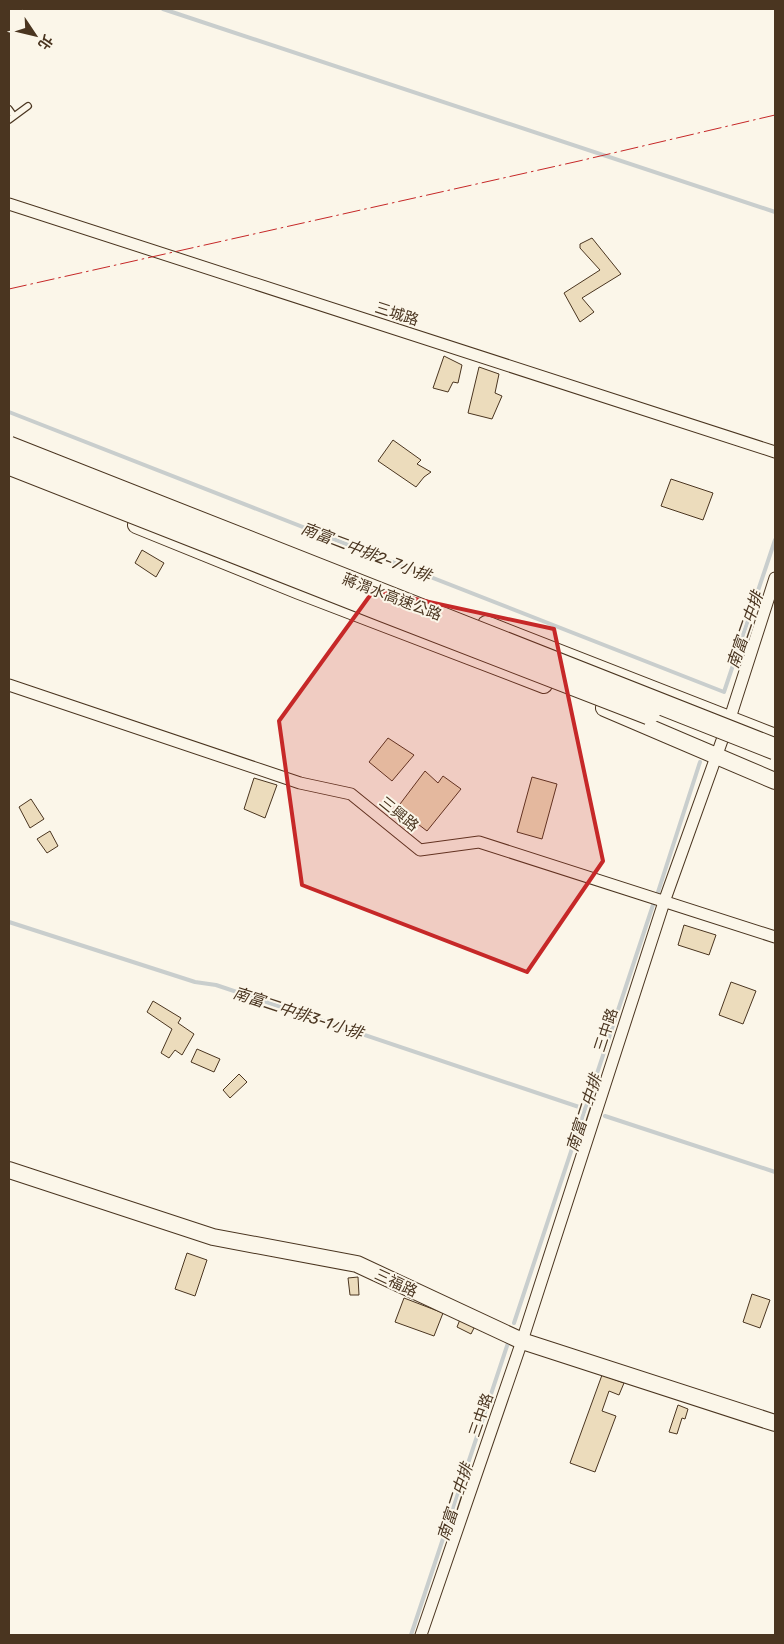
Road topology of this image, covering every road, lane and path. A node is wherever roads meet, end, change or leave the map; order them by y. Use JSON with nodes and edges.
{"nodes":[{"id":1,"x":28,"y":106,"type":"dead end"},
{"id":2,"x":9,"y":108,"type":"edge"},
{"id":3,"x":11,"y":118,"type":"edge"},
{"id":4,"x":9,"y":204,"type":"edge"},
{"id":5,"x":9,"y":437,"type":"edge"},
{"id":6,"x":9,"y":447,"type":"edge"},
{"id":7,"x":775,"y":452,"type":"edge"},
{"id":8,"x":9,"y":464,"type":"edge"},
{"id":9,"x":9,"y":474,"type":"edge"},
{"id":10,"x":775,"y":578,"type":"edge"},
{"id":11,"x":9,"y":685,"type":"edge"},
{"id":12,"x":730,"y":718,"type":"junction"},
{"id":13,"x":775,"y":737,"type":"edge"},
{"id":14,"x":775,"y":749,"type":"edge"},
{"id":15,"x":716,"y":756,"type":"junction"},
{"id":16,"x":775,"y":762,"type":"edge"},
{"id":17,"x":775,"y":780,"type":"edge"},
{"id":18,"x":664,"y":902,"type":"junction"},
{"id":19,"x":775,"y":937,"type":"edge"},
{"id":20,"x":9,"y":1170,"type":"edge"},
{"id":21,"x":522,"y":1341,"type":"junction"},
{"id":22,"x":775,"y":1423,"type":"edge"},
{"id":23,"x":421,"y":1635,"type":"edge"}],
"edges":[{"from":1,"to":3,"type":"lane"},
{"from":2,"to":3,"type":"lane"},
{"from":4,"to":7,"type":"street","name":"三城路"},
{"from":5,"to":12,"type":"main road"},
{"from":6,"to":14,"type":"highway","name":"蔣渭水高速公路","bridge":true},
{"from":8,"to":16,"type":"highway","name":"蔣渭水高速公路","bridge":true},
{"from":9,"to":15,"type":"main road"},
{"from":10,"to":12,"type":"street","name":"三中路"},
{"from":11,"to":18,"type":"street","name":"三興路"},
{"from":12,"to":13,"type":"main road"},
{"from":12,"to":15,"type":"street","name":"三中路"},
{"from":15,"to":17,"type":"main road"},
{"from":15,"to":18,"type":"street","name":"三中路"},
{"from":18,"to":19,"type":"street","name":"三興路"},
{"from":18,"to":21,"type":"street","name":"三中路"},
{"from":20,"to":21,"type":"main road","name":"三福路"},
{"from":21,"to":22,"type":"main road","name":"三福路"},
{"from":21,"to":23,"type":"street","name":"三中路"}]}
